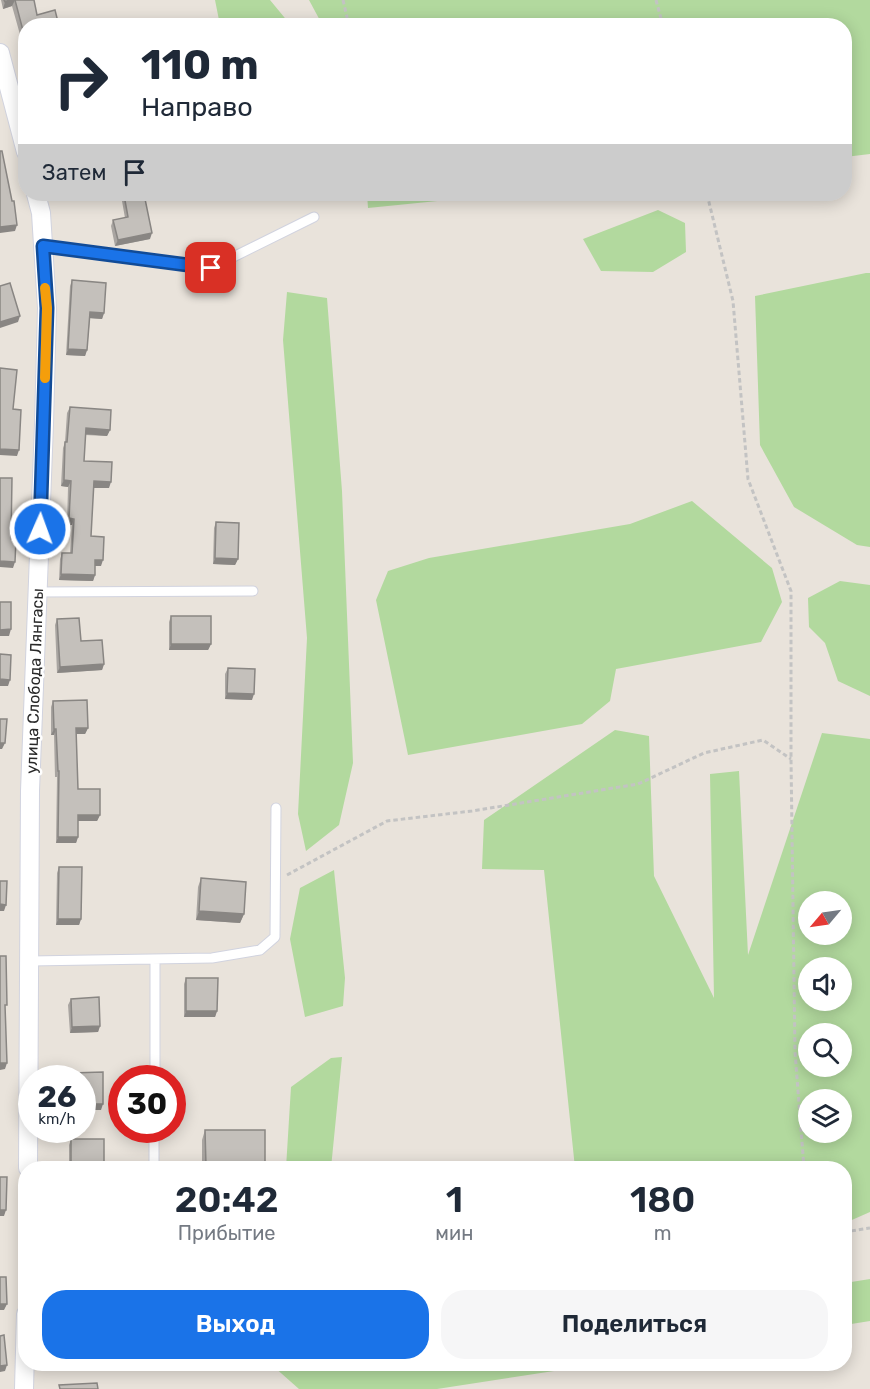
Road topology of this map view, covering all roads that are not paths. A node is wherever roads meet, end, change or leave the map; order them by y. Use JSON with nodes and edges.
{"nodes":[{"id":1,"x":0,"y":52,"type":"edge"},
{"id":2,"x":18,"y":121,"type":"edge"},
{"id":3,"x":38,"y":201,"type":"edge"},
{"id":4,"x":314,"y":217,"type":"dead end"},
{"id":5,"x":43,"y":246,"type":"junction"},
{"id":6,"x":253,"y":591,"type":"dead end"},
{"id":7,"x":38,"y":592,"type":"junction"},
{"id":8,"x":276,"y":808,"type":"dead end"},
{"id":9,"x":155,"y":959,"type":"junction"},
{"id":10,"x":30,"y":961,"type":"junction"},
{"id":11,"x":155,"y":1065,"type":"edge"},
{"id":12,"x":154,"y":1143,"type":"edge"},
{"id":13,"x":28,"y":1161,"type":"edge"},
{"id":14,"x":154,"y":1161,"type":"edge"},
{"id":15,"x":24,"y":1371,"type":"edge"},
{"id":16,"x":24,"y":1389,"type":"edge"}],
"edges":[{"from":1,"to":2,"type":"street"},
{"from":3,"to":5,"type":"street","name":"улица Слобода Лянгасы"},
{"from":4,"to":5,"type":"lane"},
{"from":5,"to":7,"type":"street","name":"улица Слобода Лянгасы"},
{"from":6,"to":7,"type":"lane"},
{"from":7,"to":10,"type":"street","name":"улица Слобода Лянгасы"},
{"from":8,"to":9,"type":"lane"},
{"from":9,"to":10,"type":"lane"},
{"from":9,"to":11,"type":"lane"},
{"from":10,"to":13,"type":"street","name":"улица Слобода Лянгасы"},
{"from":12,"to":14,"type":"lane"},
{"from":15,"to":16,"type":"street"}]}
